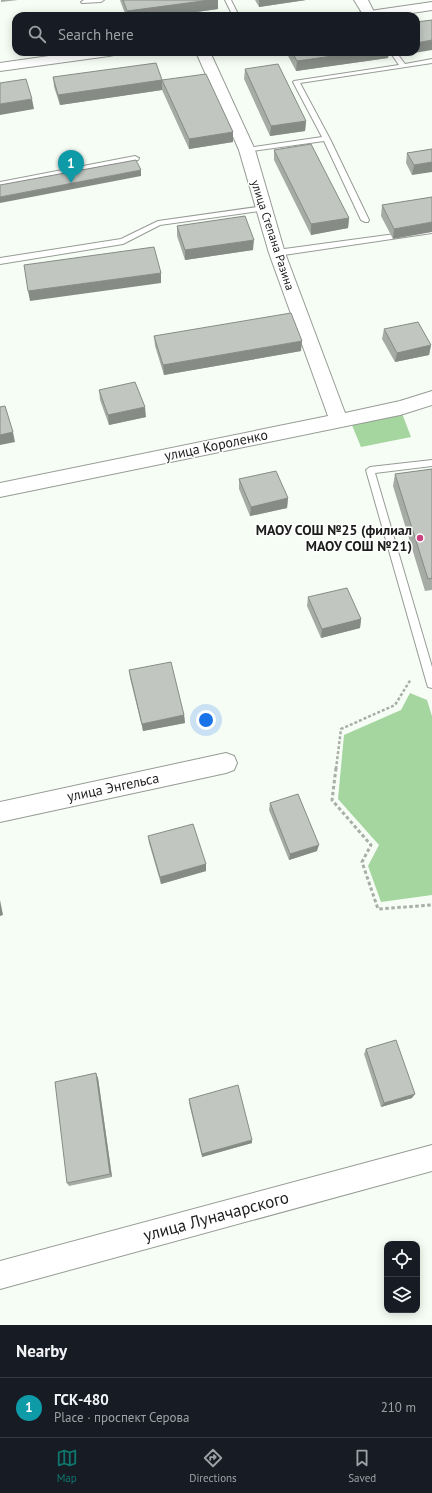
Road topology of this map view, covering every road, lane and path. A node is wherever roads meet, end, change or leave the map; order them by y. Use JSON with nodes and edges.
{"nodes":[{"id":1,"x":101,"y":0,"type":"edge"},
{"id":2,"x":228,"y":0,"type":"edge"},
{"id":3,"x":360,"y":0,"type":"edge"},
{"id":4,"x":84,"y":2,"type":"dead end"},
{"id":5,"x":432,"y":6,"type":"edge"},
{"id":6,"x":234,"y":12,"type":"edge"},
{"id":7,"x":366,"y":12,"type":"edge"},
{"id":8,"x":394,"y":12,"type":"edge"},
{"id":9,"x":82,"y":56,"type":"edge"},
{"id":10,"x":205,"y":56,"type":"edge"},
{"id":11,"x":397,"y":56,"type":"edge"},
{"id":12,"x":432,"y":61,"type":"edge"},
{"id":13,"x":403,"y":66,"type":"junction"},
{"id":14,"x":0,"y":68,"type":"edge"},
{"id":15,"x":326,"y":139,"type":"junction"},
{"id":16,"x":247,"y":150,"type":"junction"},
{"id":17,"x":135,"y":158,"type":"dead end"},
{"id":18,"x":0,"y":184,"type":"edge"},
{"id":19,"x":264,"y":208,"type":"junction"},
{"id":20,"x":365,"y":220,"type":"dead end"},
{"id":21,"x":432,"y":231,"type":"edge"},
{"id":22,"x":277,"y":253,"type":"junction"},
{"id":23,"x":0,"y":261,"type":"edge"},
{"id":24,"x":432,"y":398,"type":"edge"},
{"id":25,"x":339,"y":420,"type":"junction"},
{"id":26,"x":432,"y":463,"type":"edge"},
{"id":27,"x":0,"y":490,"type":"edge"},
{"id":28,"x":424,"y":656,"type":"junction"},
{"id":29,"x":432,"y":684,"type":"edge"},
{"id":30,"x":226,"y":763,"type":"dead end"},
{"id":31,"x":0,"y":812,"type":"edge"},
{"id":32,"x":432,"y":906,"type":"edge"},
{"id":33,"x":432,"y":1158,"type":"edge"},
{"id":34,"x":0,"y":1274,"type":"edge"}],
"edges":[{"from":1,"to":4,"type":"lane"},
{"from":2,"to":6,"type":"lane"},
{"from":3,"to":7,"type":"street"},
{"from":5,"to":8,"type":"street"},
{"from":9,"to":14,"type":"street"},
{"from":10,"to":16,"type":"street","name":"улица Степана Разина"},
{"from":11,"to":13,"type":"lane"},
{"from":12,"to":13,"type":"lane"},
{"from":13,"to":15,"type":"lane"},
{"from":15,"to":16,"type":"lane"},
{"from":15,"to":20,"type":"lane"},
{"from":16,"to":19,"type":"street","name":"улица Степана Разина"},
{"from":17,"to":18,"type":"lane"},
{"from":19,"to":22,"type":"street","name":"улица Степана Разина"},
{"from":19,"to":23,"type":"lane"},
{"from":21,"to":22,"type":"lane"},
{"from":22,"to":25,"type":"street","name":"улица Степана Разина"},
{"from":24,"to":25,"type":"street","name":"улица Короленко"},
{"from":25,"to":27,"type":"street","name":"улица Короленко"},
{"from":26,"to":28,"type":"lane"},
{"from":28,"to":29,"type":"lane"},
{"from":28,"to":32,"type":"path"},
{"from":30,"to":31,"type":"street","name":"улица Энгельса"},
{"from":33,"to":34,"type":"street","name":"улица Луначарского"}]}
